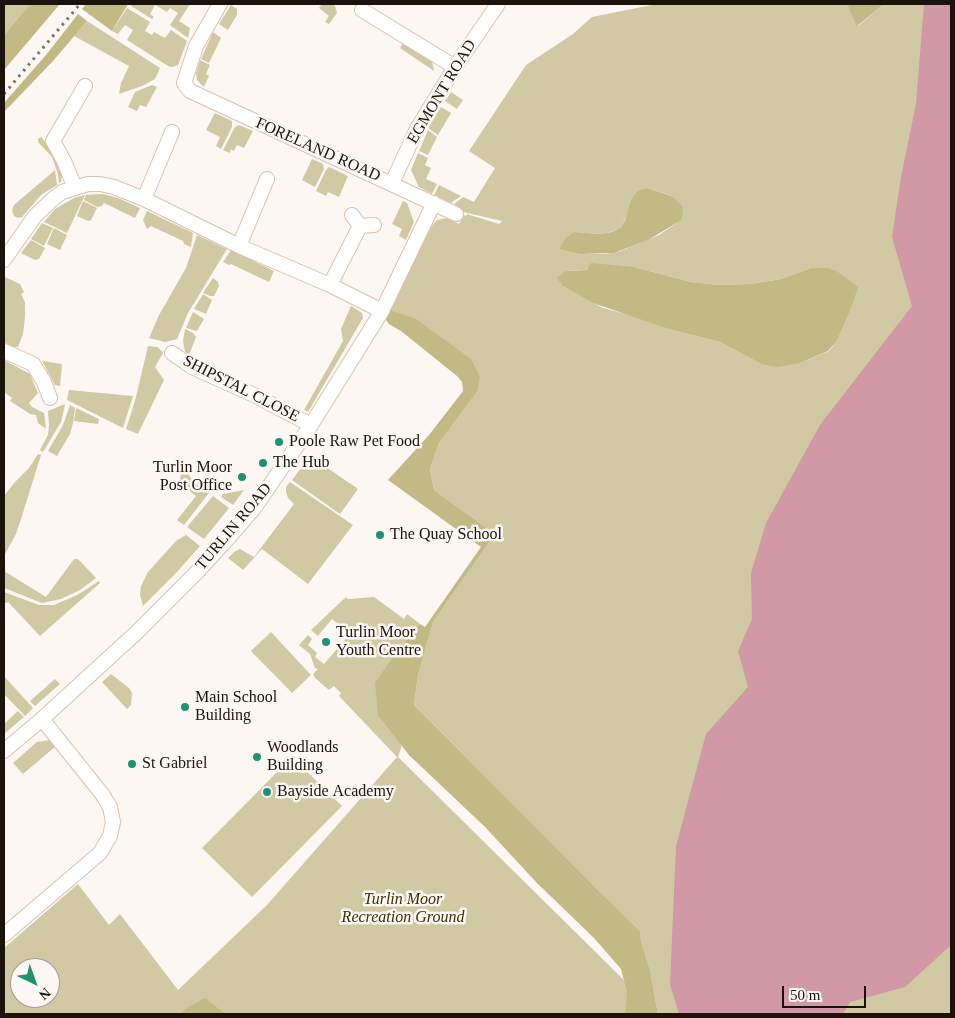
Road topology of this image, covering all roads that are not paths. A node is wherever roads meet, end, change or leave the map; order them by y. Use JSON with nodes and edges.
{"nodes":[{"id":1,"x":220,"y":4,"type":"edge"},
{"id":2,"x":498,"y":4,"type":"edge"},
{"id":3,"x":362,"y":10,"type":"dead end"},
{"id":4,"x":455,"y":67,"type":"junction"},
{"id":5,"x":85,"y":86,"type":"dead end"},
{"id":6,"x":172,"y":132,"type":"dead end"},
{"id":7,"x":267,"y":179,"type":"dead end"},
{"id":8,"x":392,"y":183,"type":"junction"},
{"id":9,"x":75,"y":188,"type":"junction"},
{"id":10,"x":144,"y":199,"type":"junction"},
{"id":11,"x":434,"y":203,"type":"junction"},
{"id":12,"x":456,"y":214,"type":"dead end"},
{"id":13,"x":374,"y":225,"type":"dead end"},
{"id":14,"x":239,"y":246,"type":"junction"},
{"id":15,"x":4,"y":260,"type":"edge"},
{"id":16,"x":330,"y":285,"type":"junction"},
{"id":17,"x":382,"y":311,"type":"junction"},
{"id":18,"x":4,"y":351,"type":"edge"},
{"id":19,"x":172,"y":353,"type":"dead end"},
{"id":20,"x":50,"y":398,"type":"dead end"},
{"id":21,"x":311,"y":425,"type":"junction"},
{"id":22,"x":42,"y":719,"type":"junction"},
{"id":23,"x":4,"y":751,"type":"edge"},
{"id":24,"x":4,"y":935,"type":"edge"}],
"edges":[{"from":1,"to":8,"type":"street","name":"FORELAND ROAD"},
{"from":2,"to":4,"type":"street","name":"EGMONT ROAD"},
{"from":3,"to":4,"type":"street"},
{"from":4,"to":8,"type":"street","name":"EGMONT ROAD"},
{"from":5,"to":9,"type":"street"},
{"from":6,"to":10,"type":"street"},
{"from":7,"to":14,"type":"street"},
{"from":8,"to":11,"type":"street","name":"FORELAND ROAD"},
{"from":9,"to":10,"type":"street"},
{"from":9,"to":15,"type":"street"},
{"from":10,"to":14,"type":"street"},
{"from":11,"to":12,"type":"street","name":"FORELAND ROAD"},
{"from":11,"to":17,"type":"street","name":"TURLIN ROAD"},
{"from":13,"to":16,"type":"street"},
{"from":14,"to":16,"type":"street"},
{"from":16,"to":17,"type":"street"},
{"from":17,"to":21,"type":"street","name":"TURLIN ROAD"},
{"from":18,"to":20,"type":"street"},
{"from":19,"to":21,"type":"street","name":"SHIPSTAL CLOSE"},
{"from":21,"to":22,"type":"street","name":"TURLIN ROAD"},
{"from":22,"to":23,"type":"street","name":"TURLIN ROAD"},
{"from":22,"to":24,"type":"street"}]}
